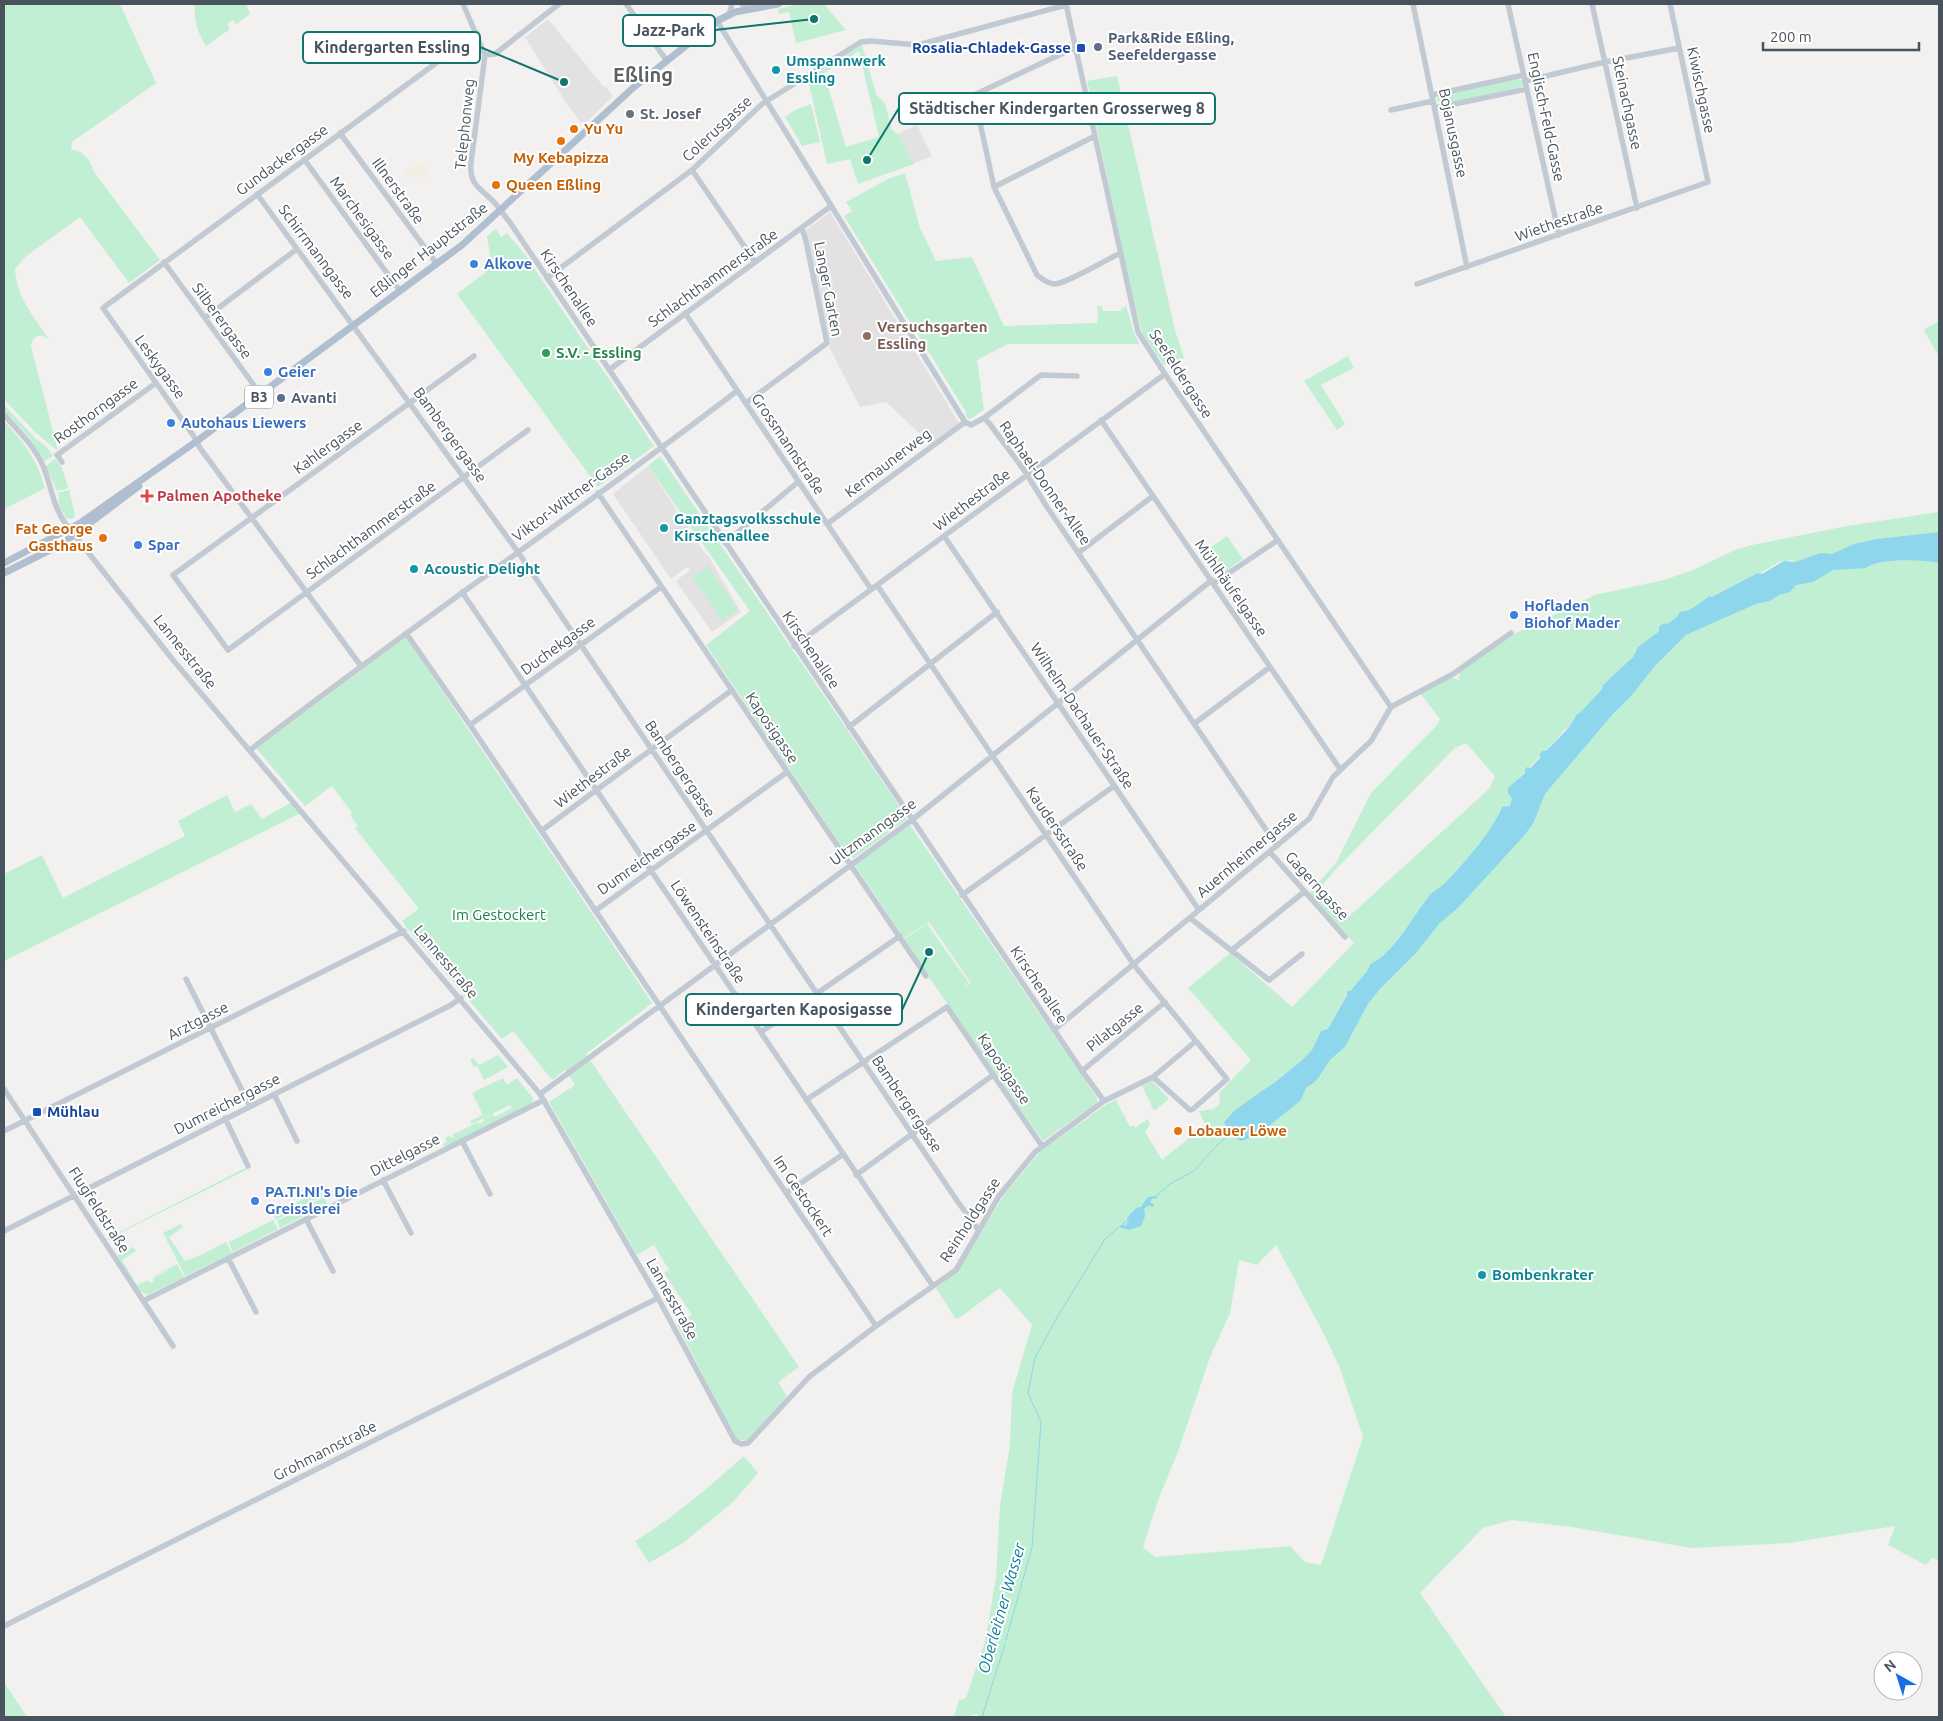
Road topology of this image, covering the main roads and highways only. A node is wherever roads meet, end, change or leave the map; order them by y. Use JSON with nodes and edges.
{"nodes":[{"id":1,"x":778,"y":4,"type":"edge"},
{"id":2,"x":72,"y":532,"type":"junction"},
{"id":3,"x":4,"y":563,"type":"edge"},
{"id":4,"x":4,"y":573,"type":"edge"}],
"edges":[{"from":1,"to":2,"type":"main road","name":"Eßlinger Hauptstraße","number":"B3"},
{"from":2,"to":3,"type":"main road","number":"B3"},
{"from":2,"to":4,"type":"main road","number":"B3"}]}
